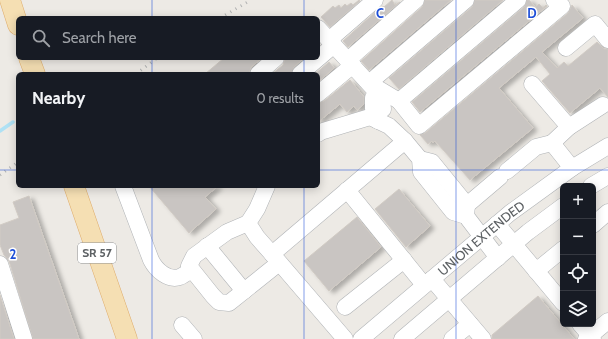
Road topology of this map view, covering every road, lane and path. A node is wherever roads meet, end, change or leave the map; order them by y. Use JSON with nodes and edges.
{"nodes":[{"id":1,"x":10,"y":0,"type":"edge"},
{"id":2,"x":375,"y":0,"type":"edge"},
{"id":3,"x":416,"y":0,"type":"edge"},
{"id":4,"x":466,"y":0,"type":"edge"},
{"id":5,"x":518,"y":0,"type":"edge"},
{"id":6,"x":554,"y":0,"type":"edge"},
{"id":7,"x":16,"y":19,"type":"edge"},
{"id":8,"x":320,"y":30,"type":"edge"},
{"id":9,"x":608,"y":40,"type":"edge"},
{"id":10,"x":332,"y":43,"type":"junction"},
{"id":11,"x":566,"y":48,"type":"dead end"},
{"id":12,"x":320,"y":55,"type":"edge"},
{"id":13,"x":30,"y":60,"type":"edge"},
{"id":14,"x":274,"y":60,"type":"edge"},
{"id":15,"x":314,"y":60,"type":"edge"},
{"id":16,"x":350,"y":63,"type":"junction"},
{"id":17,"x":34,"y":72,"type":"edge"},
{"id":18,"x":260,"y":72,"type":"edge"},
{"id":19,"x":302,"y":72,"type":"edge"},
{"id":20,"x":532,"y":84,"type":"dead end"},
{"id":21,"x":376,"y":89,"type":"junction"},
{"id":22,"x":320,"y":92,"type":"edge"},
{"id":23,"x":399,"y":101,"type":"junction"},
{"id":24,"x":603,"y":105,"type":"dead end"},
{"id":25,"x":378,"y":117,"type":"junction"},
{"id":26,"x":569,"y":127,"type":"junction"},
{"id":27,"x":320,"y":132,"type":"edge"},
{"id":28,"x":405,"y":141,"type":"junction"},
{"id":29,"x":552,"y":143,"type":"junction"},
{"id":30,"x":608,"y":146,"type":"edge"},
{"id":31,"x":572,"y":168,"type":"junction"},
{"id":32,"x":608,"y":176,"type":"edge"},
{"id":33,"x":596,"y":183,"type":"edge"},
{"id":34,"x":75,"y":188,"type":"edge"},
{"id":35,"x":124,"y":188,"type":"edge"},
{"id":36,"x":264,"y":188,"type":"edge"},
{"id":37,"x":347,"y":190,"type":"junction"},
{"id":38,"x":560,"y":208,"type":"edge"},
{"id":39,"x":466,"y":210,"type":"junction"},
{"id":40,"x":608,"y":212,"type":"edge"},
{"id":41,"x":248,"y":222,"type":"junction"},
{"id":42,"x":596,"y":222,"type":"edge"},
{"id":43,"x":497,"y":224,"type":"junction"},
{"id":44,"x":481,"y":237,"type":"junction"},
{"id":45,"x":514,"y":244,"type":"junction"},
{"id":46,"x":207,"y":246,"type":"junction"},
{"id":47,"x":560,"y":251,"type":"edge"},
{"id":48,"x":498,"y":258,"type":"junction"},
{"id":49,"x":275,"y":259,"type":"junction"},
{"id":50,"x":404,"y":260,"type":"junction"},
{"id":51,"x":0,"y":264,"type":"edge"},
{"id":52,"x":191,"y":270,"type":"junction"},
{"id":53,"x":536,"y":271,"type":"junction"},
{"id":54,"x":428,"y":282,"type":"junction"},
{"id":55,"x":244,"y":291,"type":"junction"},
{"id":56,"x":449,"y":299,"type":"junction"},
{"id":57,"x":560,"y":299,"type":"edge"},
{"id":58,"x":346,"y":307,"type":"dead end"},
{"id":59,"x":608,"y":321,"type":"edge"},
{"id":60,"x":470,"y":324,"type":"junction"},
{"id":61,"x":182,"y":325,"type":"dead end"},
{"id":62,"x":587,"y":334,"type":"edge"},
{"id":63,"x":24,"y":339,"type":"edge"},
{"id":64,"x":127,"y":339,"type":"edge"},
{"id":65,"x":194,"y":339,"type":"edge"},
{"id":66,"x":345,"y":339,"type":"edge"},
{"id":67,"x":361,"y":339,"type":"edge"},
{"id":68,"x":402,"y":339,"type":"edge"},
{"id":69,"x":452,"y":339,"type":"edge"},
{"id":70,"x":483,"y":339,"type":"edge"}],
"edges":[{"from":1,"to":7,"type":"main road"},
{"from":2,"to":10,"type":"street"},
{"from":3,"to":16,"type":"street"},
{"from":4,"to":21,"type":"street"},
{"from":5,"to":23,"type":"street"},
{"from":6,"to":23,"type":"street"},
{"from":8,"to":10,"type":"street"},
{"from":9,"to":11,"type":"street"},
{"from":10,"to":12,"type":"street"},
{"from":10,"to":16,"type":"street"},
{"from":13,"to":17,"type":"main road"},
{"from":14,"to":18,"type":"street"},
{"from":15,"to":19,"type":"street"},
{"from":16,"to":21,"type":"street"},
{"from":16,"to":22,"type":"street"},
{"from":20,"to":26,"type":"street"},
{"from":21,"to":23,"type":"street"},
{"from":21,"to":25,"type":"street"},
{"from":24,"to":26,"type":"street"},
{"from":25,"to":27,"type":"street"},
{"from":25,"to":28,"type":"street"},
{"from":26,"to":29,"type":"street"},
{"from":28,"to":37,"type":"street"},
{"from":28,"to":39,"type":"street"},
{"from":29,"to":31,"type":"street"},
{"from":29,"to":39,"type":"street"},
{"from":30,"to":31,"type":"street","name":"UNION EXTENDED"},
{"from":31,"to":43,"type":"street","name":"UNION EXTENDED"},
{"from":32,"to":33,"type":"street"},
{"from":34,"to":64,"type":"main road","number":"SR 57"},
{"from":35,"to":52,"type":"street"},
{"from":36,"to":41,"type":"street"},
{"from":37,"to":49,"type":"street"},
{"from":37,"to":50,"type":"street"},
{"from":38,"to":45,"type":"street","name":"UNION EXTENDED"},
{"from":39,"to":44,"type":"street"},
{"from":40,"to":42,"type":"street"},
{"from":41,"to":46,"type":"street"},
{"from":41,"to":49,"type":"street"},
{"from":43,"to":44,"type":"street","name":"UNION EXTENDED"},
{"from":43,"to":45,"type":"street"},
{"from":44,"to":48,"type":"street"},
{"from":44,"to":54,"type":"street","name":"UNION EXTENDED"},
{"from":45,"to":48,"type":"street","name":"UNION EXTENDED"},
{"from":45,"to":53,"type":"street"},
{"from":46,"to":52,"type":"street"},
{"from":46,"to":55,"type":"street"},
{"from":47,"to":53,"type":"street"},
{"from":48,"to":56,"type":"street","name":"UNION EXTENDED"},
{"from":49,"to":55,"type":"street"},
{"from":49,"to":66,"type":"street"},
{"from":50,"to":54,"type":"street"},
{"from":50,"to":58,"type":"street"},
{"from":51,"to":63,"type":"street"},
{"from":52,"to":55,"type":"street"},
{"from":53,"to":57,"type":"street"},
{"from":54,"to":56,"type":"street"},
{"from":54,"to":67,"type":"street","name":"UNION EXTENDED"},
{"from":56,"to":60,"type":"street"},
{"from":56,"to":68,"type":"street","name":"UNION EXTENDED"},
{"from":59,"to":62,"type":"street"},
{"from":60,"to":69,"type":"street"},
{"from":60,"to":70,"type":"street"},
{"from":61,"to":65,"type":"street"}]}
